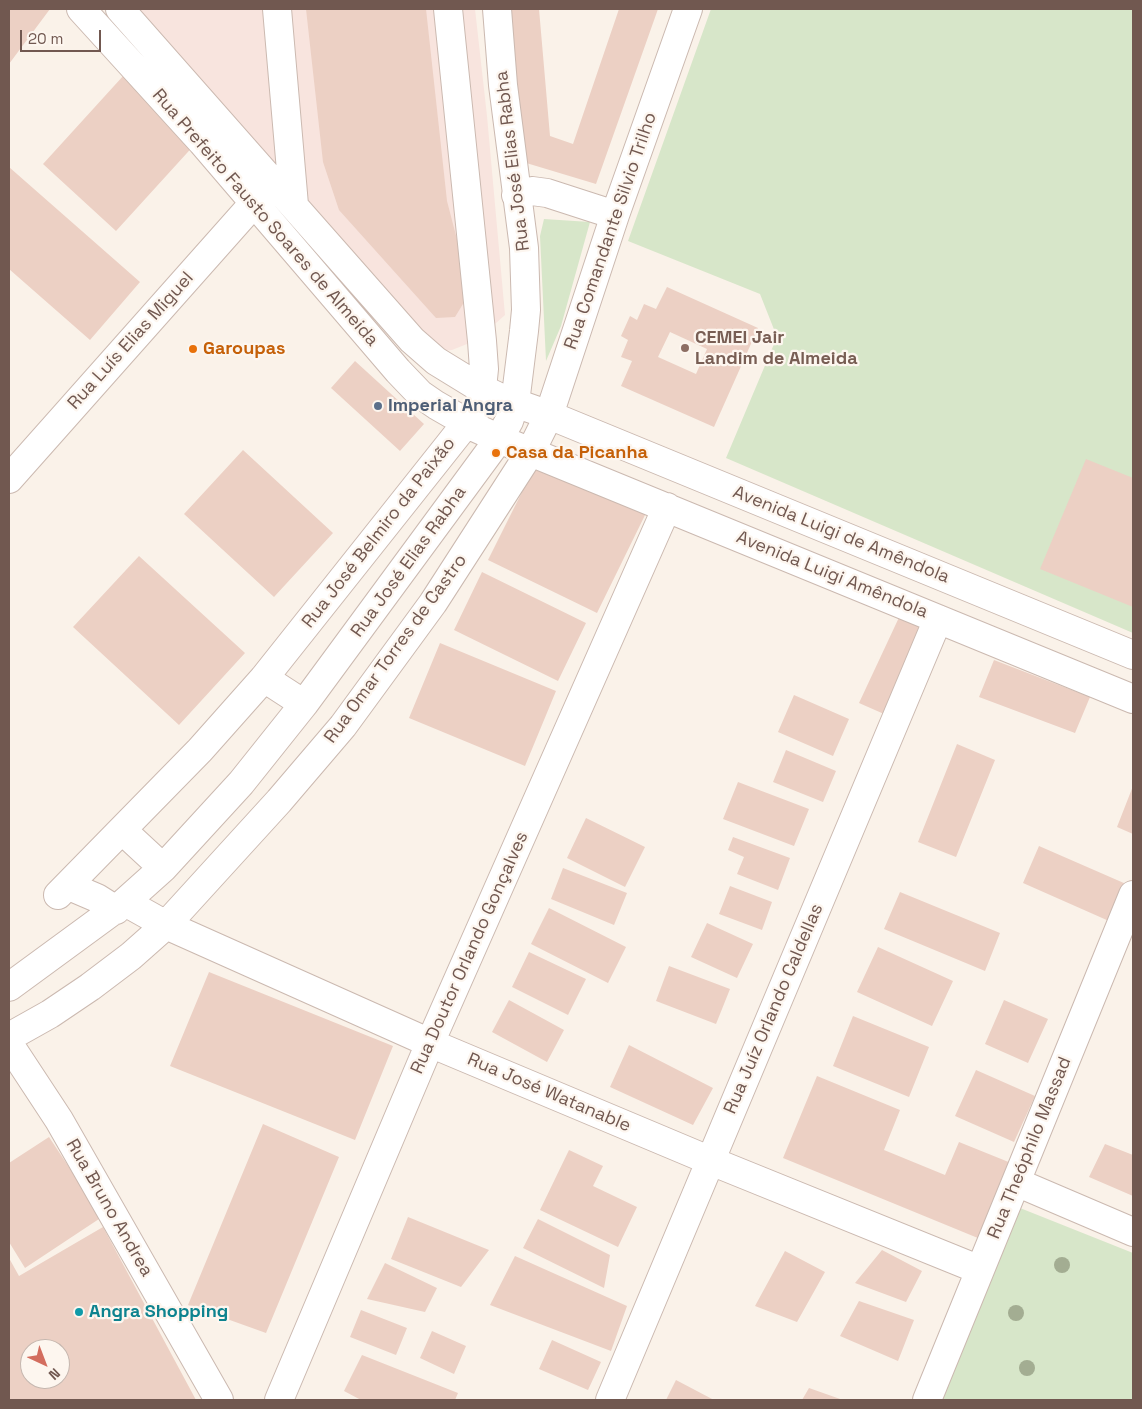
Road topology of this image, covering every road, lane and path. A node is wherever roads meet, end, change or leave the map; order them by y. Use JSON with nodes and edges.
{"nodes":[{"id":1,"x":80,"y":9,"type":"edge"},
{"id":2,"x":120,"y":9,"type":"edge"},
{"id":3,"x":277,"y":9,"type":"edge"},
{"id":4,"x":448,"y":9,"type":"edge"},
{"id":5,"x":497,"y":9,"type":"edge"},
{"id":6,"x":688,"y":9,"type":"edge"},
{"id":7,"x":211,"y":132,"type":"junction"},
{"id":8,"x":516,"y":195,"type":"junction"},
{"id":9,"x":254,"y":204,"type":"junction"},
{"id":10,"x":294,"y":205,"type":"junction"},
{"id":11,"x":615,"y":215,"type":"junction"},
{"id":12,"x":475,"y":385,"type":"junction"},
{"id":13,"x":515,"y":403,"type":"junction"},
{"id":14,"x":549,"y":415,"type":"junction"},
{"id":15,"x":462,"y":420,"type":"junction"},
{"id":16,"x":499,"y":439,"type":"junction"},
{"id":17,"x":531,"y":451,"type":"junction"},
{"id":18,"x":9,"y":479,"type":"edge"},
{"id":19,"x":667,"y":507,"type":"junction"},
{"id":20,"x":356,"y":562,"type":"junction"},
{"id":21,"x":390,"y":587,"type":"junction"},
{"id":22,"x":938,"y":619,"type":"junction"},
{"id":23,"x":1133,"y":655,"type":"edge"},
{"id":24,"x":264,"y":678,"type":"junction"},
{"id":25,"x":1133,"y":699,"type":"edge"},
{"id":26,"x":304,"y":704,"type":"junction"},
{"id":27,"x":122,"y":830,"type":"junction"},
{"id":28,"x":163,"y":868,"type":"junction"},
{"id":29,"x":63,"y":891,"type":"joint"},
{"id":30,"x":1133,"y":895,"type":"edge"},
{"id":31,"x":120,"y":906,"type":"junction"},
{"id":32,"x":166,"y":925,"type":"junction"},
{"id":33,"x":9,"y":987,"type":"edge"},
{"id":34,"x":9,"y":1037,"type":"edge"},
{"id":35,"x":430,"y":1043,"type":"junction"},
{"id":36,"x":9,"y":1044,"type":"edge"},
{"id":37,"x":711,"y":1160,"type":"junction"},
{"id":38,"x":1016,"y":1182,"type":"junction"},
{"id":39,"x":1133,"y":1232,"type":"edge"},
{"id":40,"x":980,"y":1270,"type":"junction"},
{"id":41,"x":219,"y":1400,"type":"edge"},
{"id":42,"x":279,"y":1400,"type":"edge"},
{"id":43,"x":610,"y":1400,"type":"edge"},
{"id":44,"x":927,"y":1400,"type":"edge"}],
"edges":[{"from":1,"to":7,"type":"street","name":"Rua Prefeito Fausto Soares de Almeida"},
{"from":2,"to":7,"type":"street","name":"Rua Prefeito Fausto Soares de Almeida"},
{"from":3,"to":10,"type":"street"},
{"from":4,"to":12,"type":"street","name":"Rua José Belmiro da Paixão"},
{"from":5,"to":8,"type":"street","name":"Rua José Elias Rabha"},
{"from":6,"to":11,"type":"street","name":"Rua Comandante Silvio Trilho"},
{"from":7,"to":9,"type":"street","name":"Rua Prefeito Fausto Soares de Almeida"},
{"from":7,"to":10,"type":"street","name":"Rua Prefeito Fausto Soares de Almeida"},
{"from":8,"to":11,"type":"street"},
{"from":8,"to":13,"type":"street","name":"Rua José Elias Rabha"},
{"from":9,"to":15,"type":"street","name":"Rua Prefeito Fausto Soares de Almeida"},
{"from":9,"to":18,"type":"street","name":"Rua Luís Elias Miguel"},
{"from":10,"to":12,"type":"street","name":"Rua Prefeito Fausto Soares de Almeida"},
{"from":11,"to":14,"type":"street","name":"Rua Comandante Silvio Trilho"},
{"from":12,"to":13,"type":"street","name":"Rua Prefeito Fausto Soares de Almeida"},
{"from":12,"to":15,"type":"street","name":"Rua José Belmiro da Paixão"},
{"from":13,"to":14,"type":"street","name":"Avenida Luigi de Amêndola"},
{"from":13,"to":16,"type":"street","name":"Rua José Elias Rabha"},
{"from":14,"to":17,"type":"street","name":"Rua Comandante Silvio Trilho"},
{"from":14,"to":23,"type":"street","name":"Avenida Luigi de Amêndola"},
{"from":15,"to":16,"type":"street","name":"Rua Prefeito Fausto Soares de Almeida"},
{"from":15,"to":20,"type":"street","name":"Rua José Belmiro da Paixão"},
{"from":16,"to":17,"type":"street","name":"Avenida Luigi Amêndola"},
{"from":16,"to":21,"type":"street","name":"Rua José Elias Rabha"},
{"from":17,"to":19,"type":"street","name":"Avenida Luigi Amêndola"},
{"from":17,"to":32,"type":"street","name":"Rua Omar Torres de Castro"},
{"from":19,"to":22,"type":"street","name":"Avenida Luigi Amêndola"},
{"from":19,"to":35,"type":"street","name":"Rua Doutor Orlando Gonçalves"},
{"from":20,"to":21,"type":"street"},
{"from":20,"to":24,"type":"street","name":"Rua José Belmiro da Paixão"},
{"from":21,"to":26,"type":"street","name":"Rua José Elias Rabha"},
{"from":22,"to":25,"type":"street","name":"Avenida Luigi Amêndola"},
{"from":22,"to":37,"type":"street","name":"Rua Juíz Orlando Caldellas"},
{"from":24,"to":26,"type":"street"},
{"from":24,"to":27,"type":"street","name":"Rua José Belmiro da Paixão"},
{"from":26,"to":28,"type":"street","name":"Rua José Elias Rabha"},
{"from":27,"to":28,"type":"street"},
{"from":27,"to":29,"type":"street","name":"Rua José Belmiro da Paixão"},
{"from":28,"to":31,"type":"street","name":"Rua José Elias Rabha"},
{"from":29,"to":31,"type":"street","name":"Rua José Watanable"},
{"from":30,"to":38,"type":"street","name":"Rua Theóphilo Massad"},
{"from":31,"to":32,"type":"street","name":"Rua José Watanable"},
{"from":31,"to":33,"type":"street","name":"Rua José Elias Rabha"},
{"from":32,"to":34,"type":"street","name":"Rua Omar Torres de Castro"},
{"from":32,"to":35,"type":"street","name":"Rua José Watanable"},
{"from":35,"to":37,"type":"street","name":"Rua José Watanable"},
{"from":35,"to":42,"type":"street","name":"Rua Doutor Orlando Gonçalves"},
{"from":36,"to":41,"type":"street","name":"Rua Bruno Andrea"},
{"from":37,"to":40,"type":"street","name":"Rua José Watanable"},
{"from":37,"to":43,"type":"street","name":"Rua Juíz Orlando Caldellas"},
{"from":38,"to":39,"type":"street"},
{"from":38,"to":40,"type":"street","name":"Rua Theóphilo Massad"},
{"from":40,"to":44,"type":"street","name":"Rua Theóphilo Massad"}]}
